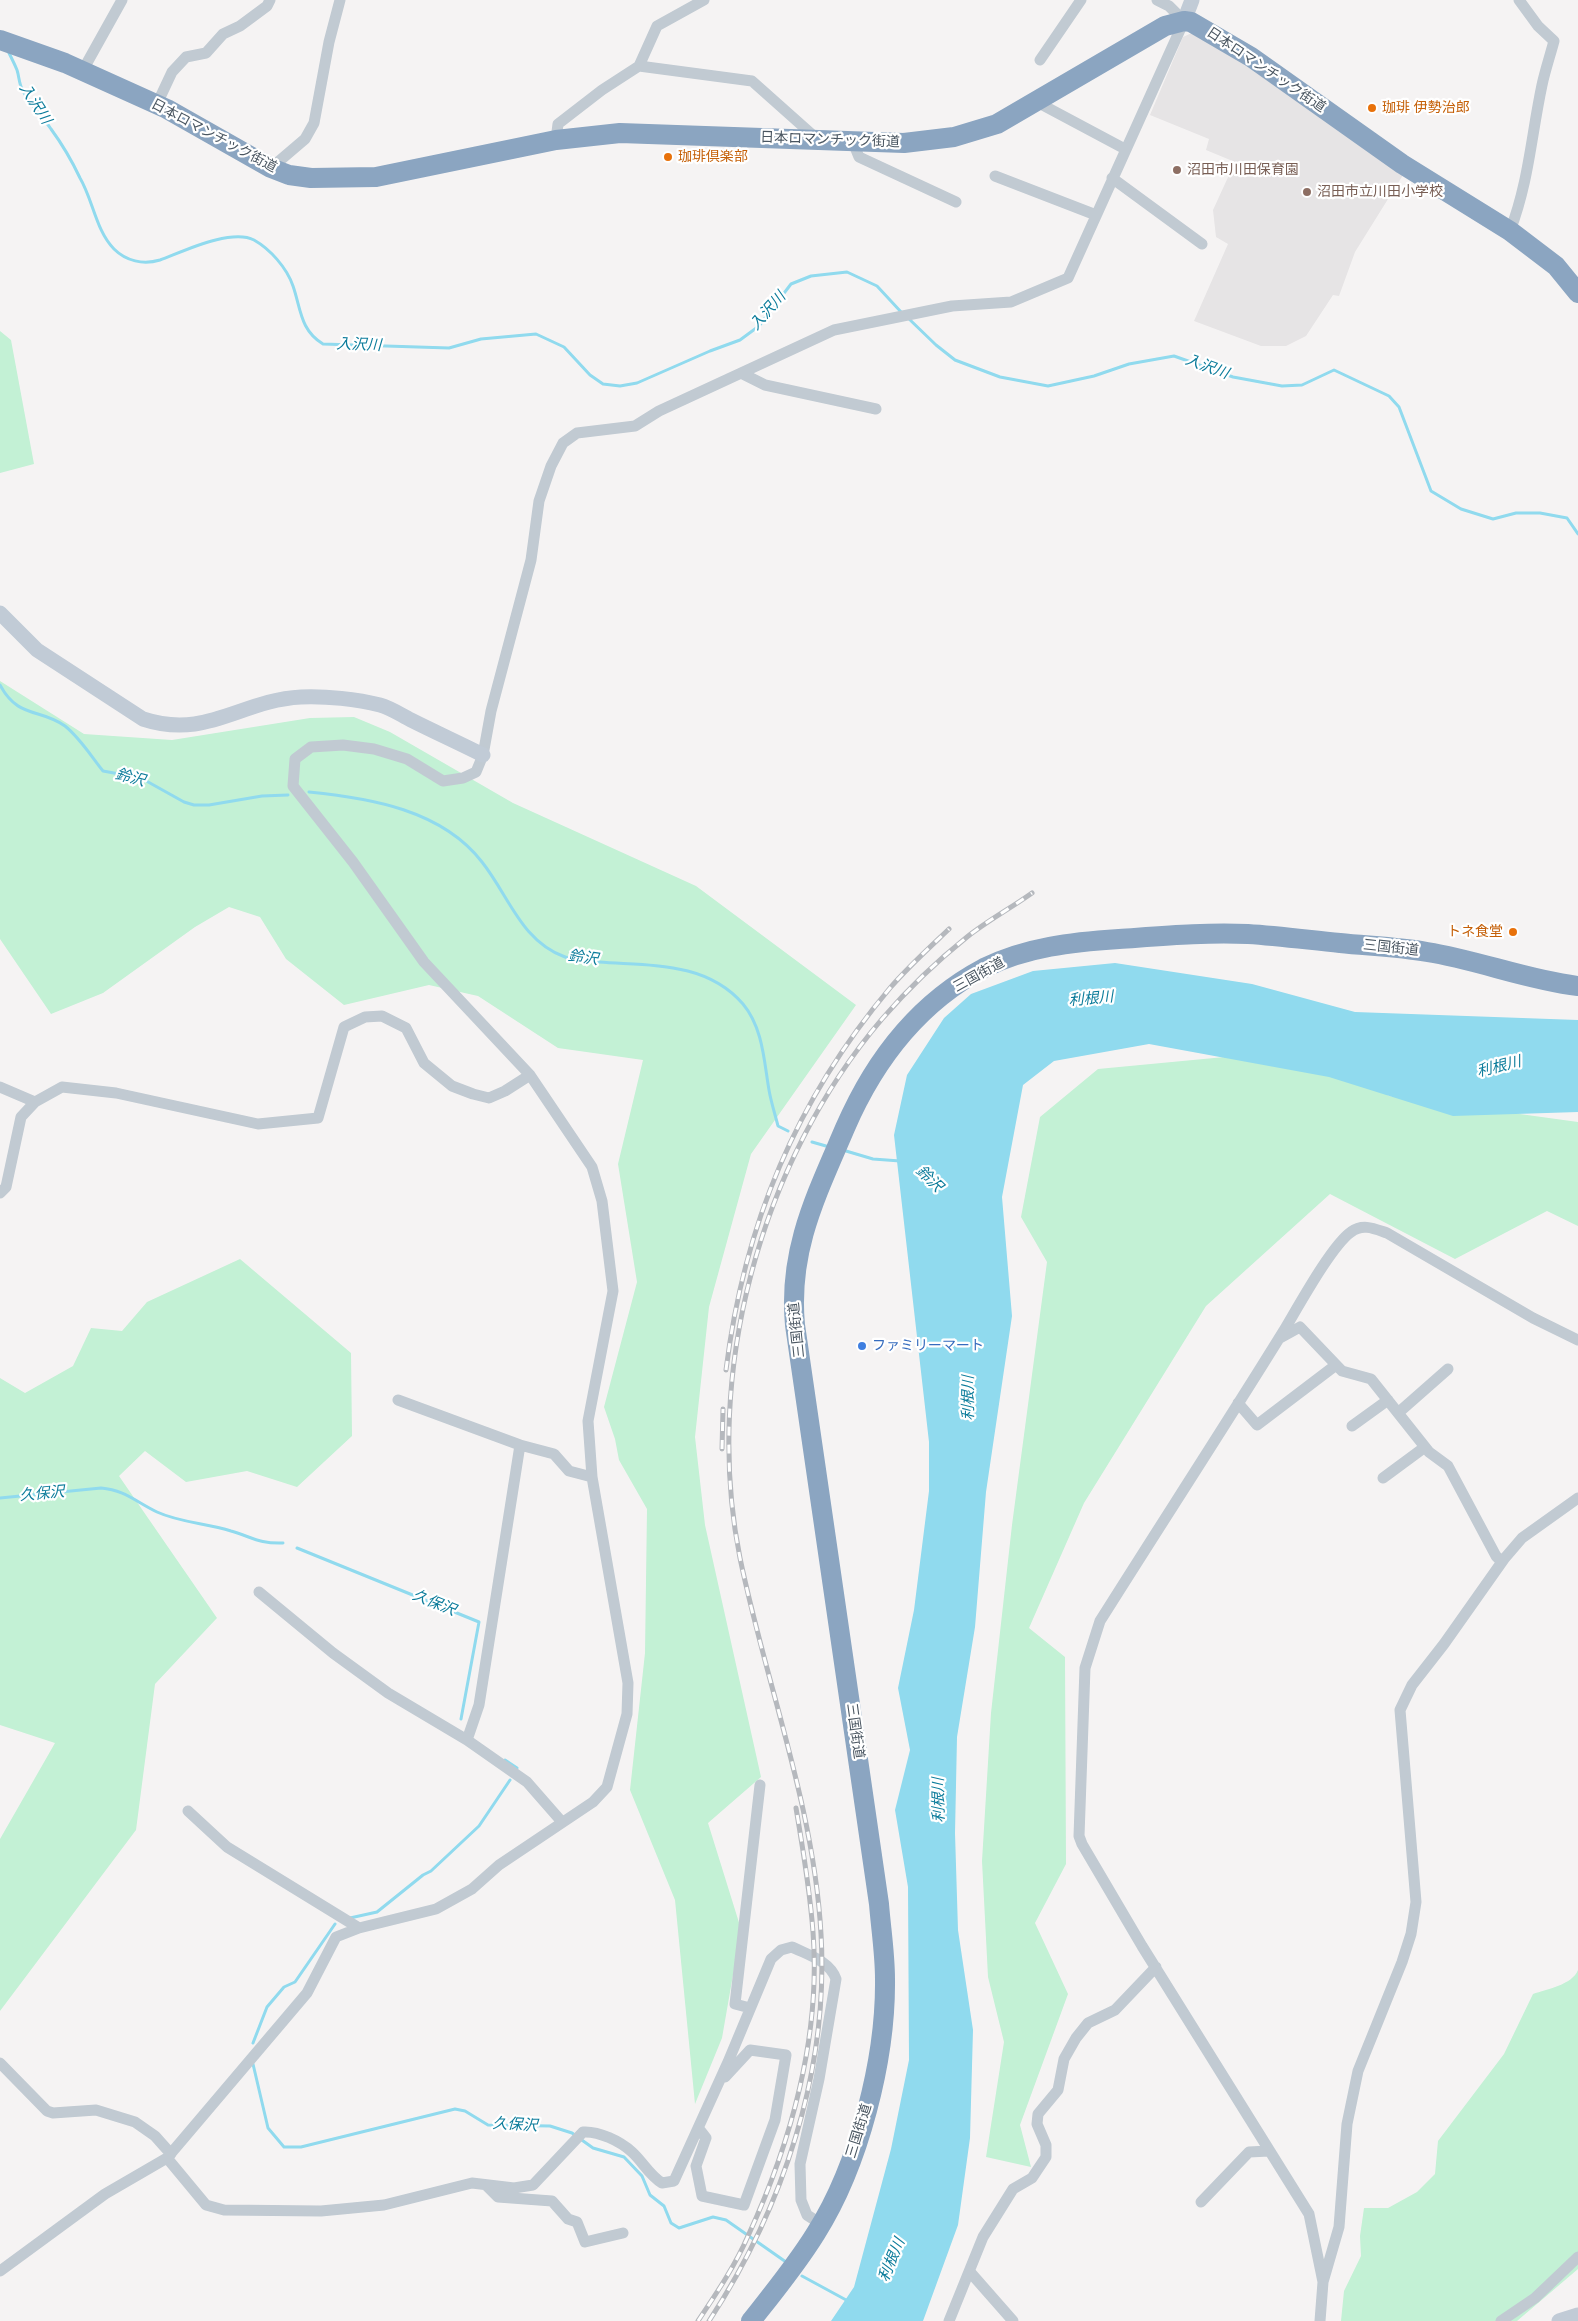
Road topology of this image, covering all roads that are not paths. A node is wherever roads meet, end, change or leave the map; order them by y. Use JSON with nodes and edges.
{"nodes":[{"id":1,"x":122,"y":0,"type":"edge"},
{"id":2,"x":270,"y":0,"type":"edge"},
{"id":3,"x":340,"y":0,"type":"edge"},
{"id":4,"x":704,"y":0,"type":"edge"},
{"id":5,"x":1081,"y":0,"type":"edge"},
{"id":6,"x":1157,"y":0,"type":"edge"},
{"id":7,"x":1192,"y":0,"type":"edge"},
{"id":8,"x":1519,"y":0,"type":"edge"},
{"id":9,"x":1184,"y":21,"type":"junction"},
{"id":10,"x":0,"y":40,"type":"edge"},
{"id":11,"x":1040,"y":60,"type":"dead end"},
{"id":12,"x":639,"y":66,"type":"junction"},
{"id":13,"x":83,"y":70,"type":"junction"},
{"id":14,"x":1035,"y":102,"type":"junction"},
{"id":15,"x":157,"y":104,"type":"junction"},
{"id":16,"x":816,"y":138,"type":"junction"},
{"id":17,"x":556,"y":140,"type":"junction"},
{"id":18,"x":852,"y":140,"type":"junction"},
{"id":19,"x":1125,"y":149,"type":"junction"},
{"id":20,"x":271,"y":168,"type":"junction"},
{"id":21,"x":995,"y":176,"type":"dead end"},
{"id":22,"x":1112,"y":178,"type":"junction"},
{"id":23,"x":956,"y":202,"type":"dead end"},
{"id":24,"x":1096,"y":215,"type":"junction"},
{"id":25,"x":1510,"y":231,"type":"junction"},
{"id":26,"x":1202,"y":244,"type":"dead end"},
{"id":27,"x":1576,"y":289,"type":"edge"},
{"id":28,"x":741,"y":373,"type":"junction"},
{"id":29,"x":876,"y":409,"type":"dead end"},
{"id":30,"x":0,"y":613,"type":"edge"},
{"id":31,"x":483,"y":755,"type":"junction"},
{"id":32,"x":1578,"y":986,"type":"edge"},
{"id":33,"x":530,"y":1075,"type":"junction"},
{"id":34,"x":0,"y":1087,"type":"edge"},
{"id":35,"x":35,"y":1102,"type":"junction"},
{"id":36,"x":0,"y":1193,"type":"edge"},
{"id":37,"x":1278,"y":1339,"type":"junction"},
{"id":38,"x":1578,"y":1340,"type":"edge"},
{"id":39,"x":1336,"y":1365,"type":"junction"},
{"id":40,"x":1448,"y":1369,"type":"dead end"},
{"id":41,"x":398,"y":1400,"type":"dead end"},
{"id":42,"x":1388,"y":1400,"type":"junction"},
{"id":43,"x":1238,"y":1402,"type":"junction"},
{"id":44,"x":1398,"y":1413,"type":"junction"},
{"id":45,"x":1352,"y":1426,"type":"dead end"},
{"id":46,"x":520,"y":1445,"type":"junction"},
{"id":47,"x":1424,"y":1447,"type":"junction"},
{"id":48,"x":592,"y":1477,"type":"junction"},
{"id":49,"x":1383,"y":1478,"type":"dead end"},
{"id":50,"x":1578,"y":1498,"type":"edge"},
{"id":51,"x":1502,"y":1562,"type":"junction"},
{"id":52,"x":260,"y":1592,"type":"dead end"},
{"id":53,"x":467,"y":1740,"type":"junction"},
{"id":54,"x":760,"y":1785,"type":"dead end"},
{"id":55,"x":188,"y":1811,"type":"dead end"},
{"id":56,"x":562,"y":1822,"type":"junction"},
{"id":57,"x":359,"y":1928,"type":"junction"},
{"id":58,"x":1156,"y":1967,"type":"junction"},
{"id":59,"x":750,"y":2008,"type":"junction"},
{"id":60,"x":0,"y":2062,"type":"edge"},
{"id":61,"x":718,"y":2084,"type":"junction"},
{"id":62,"x":699,"y":2128,"type":"junction"},
{"id":63,"x":1269,"y":2151,"type":"junction"},
{"id":64,"x":169,"y":2156,"type":"junction"},
{"id":65,"x":486,"y":2185,"type":"junction"},
{"id":66,"x":1201,"y":2202,"type":"dead end"},
{"id":67,"x":821,"y":2224,"type":"junction"},
{"id":68,"x":623,"y":2233,"type":"dead end"},
{"id":69,"x":1578,"y":2257,"type":"edge"},
{"id":70,"x":0,"y":2271,"type":"edge"},
{"id":71,"x":970,"y":2272,"type":"junction"},
{"id":72,"x":1323,"y":2282,"type":"junction"},
{"id":73,"x":1578,"y":2315,"type":"edge"},
{"id":74,"x":750,"y":2321,"type":"edge"},
{"id":75,"x":949,"y":2321,"type":"edge"},
{"id":76,"x":1013,"y":2321,"type":"edge"},
{"id":77,"x":1320,"y":2321,"type":"edge"},
{"id":78,"x":1501,"y":2321,"type":"edge"},
{"id":79,"x":1559,"y":2321,"type":"edge"}],
"edges":[{"from":1,"to":13,"type":"street"},
{"from":2,"to":15,"type":"street"},
{"from":3,"to":20,"type":"street"},
{"from":4,"to":12,"type":"street"},
{"from":5,"to":11,"type":"street"},
{"from":6,"to":9,"type":"street"},
{"from":7,"to":9,"type":"street"},
{"from":8,"to":25,"type":"street"},
{"from":9,"to":14,"type":"highway","name":"日本ロマンチック街道"},
{"from":9,"to":19,"type":"street"},
{"from":9,"to":25,"type":"highway","name":"日本ロマンチック街道"},
{"from":10,"to":13,"type":"highway","name":"日本ロマンチック街道"},
{"from":12,"to":16,"type":"street"},
{"from":12,"to":17,"type":"street"},
{"from":13,"to":15,"type":"highway","name":"日本ロマンチック街道"},
{"from":14,"to":18,"type":"highway","name":"日本ロマンチック街道"},
{"from":14,"to":19,"type":"street"},
{"from":15,"to":20,"type":"highway","name":"日本ロマンチック街道"},
{"from":16,"to":17,"type":"highway","name":"日本ロマンチック街道"},
{"from":16,"to":18,"type":"highway","name":"日本ロマンチック街道"},
{"from":17,"to":20,"type":"highway","name":"日本ロマンチック街道"},
{"from":18,"to":23,"type":"street"},
{"from":19,"to":22,"type":"street"},
{"from":21,"to":24,"type":"street"},
{"from":22,"to":24,"type":"street"},
{"from":22,"to":26,"type":"street"},
{"from":24,"to":28,"type":"street"},
{"from":25,"to":27,"type":"highway","name":"日本ロマンチック街道"},
{"from":28,"to":29,"type":"street"},
{"from":28,"to":31,"type":"street"},
{"from":30,"to":31,"type":"street"},
{"from":31,"to":33,"type":"street"},
{"from":32,"to":67,"type":"highway","name":"三国街道"},
{"from":33,"to":35,"type":"street"},
{"from":33,"to":48,"type":"street"},
{"from":34,"to":35,"type":"street"},
{"from":35,"to":36,"type":"street"},
{"from":37,"to":38,"type":"street"},
{"from":37,"to":39,"type":"street"},
{"from":37,"to":43,"type":"street"},
{"from":39,"to":42,"type":"street"},
{"from":39,"to":43,"type":"street"},
{"from":40,"to":44,"type":"street"},
{"from":41,"to":46,"type":"street"},
{"from":42,"to":44,"type":"street"},
{"from":42,"to":45,"type":"street"},
{"from":43,"to":58,"type":"street"},
{"from":44,"to":47,"type":"street"},
{"from":46,"to":48,"type":"street"},
{"from":46,"to":53,"type":"street"},
{"from":47,"to":49,"type":"street"},
{"from":47,"to":51,"type":"street"},
{"from":48,"to":56,"type":"street"},
{"from":50,"to":51,"type":"street"},
{"from":51,"to":72,"type":"street"},
{"from":52,"to":53,"type":"street"},
{"from":53,"to":56,"type":"street"},
{"from":54,"to":59,"type":"street"},
{"from":55,"to":57,"type":"street"},
{"from":56,"to":57,"type":"street"},
{"from":57,"to":64,"type":"street"},
{"from":58,"to":63,"type":"street"},
{"from":58,"to":71,"type":"street"},
{"from":59,"to":61,"type":"street"},
{"from":59,"to":67,"type":"street"},
{"from":60,"to":64,"type":"street"},
{"from":61,"to":62,"type":"street"},
{"from":61,"to":62,"type":"street"},
{"from":62,"to":65,"type":"street"},
{"from":63,"to":66,"type":"street"},
{"from":63,"to":72,"type":"street"},
{"from":64,"to":65,"type":"street"},
{"from":64,"to":70,"type":"street"},
{"from":65,"to":68,"type":"street"},
{"from":67,"to":74,"type":"highway","name":"三国街道"},
{"from":69,"to":78,"type":"street"},
{"from":71,"to":75,"type":"street"},
{"from":71,"to":76,"type":"street"},
{"from":72,"to":77,"type":"street"},
{"from":73,"to":79,"type":"street"}]}
